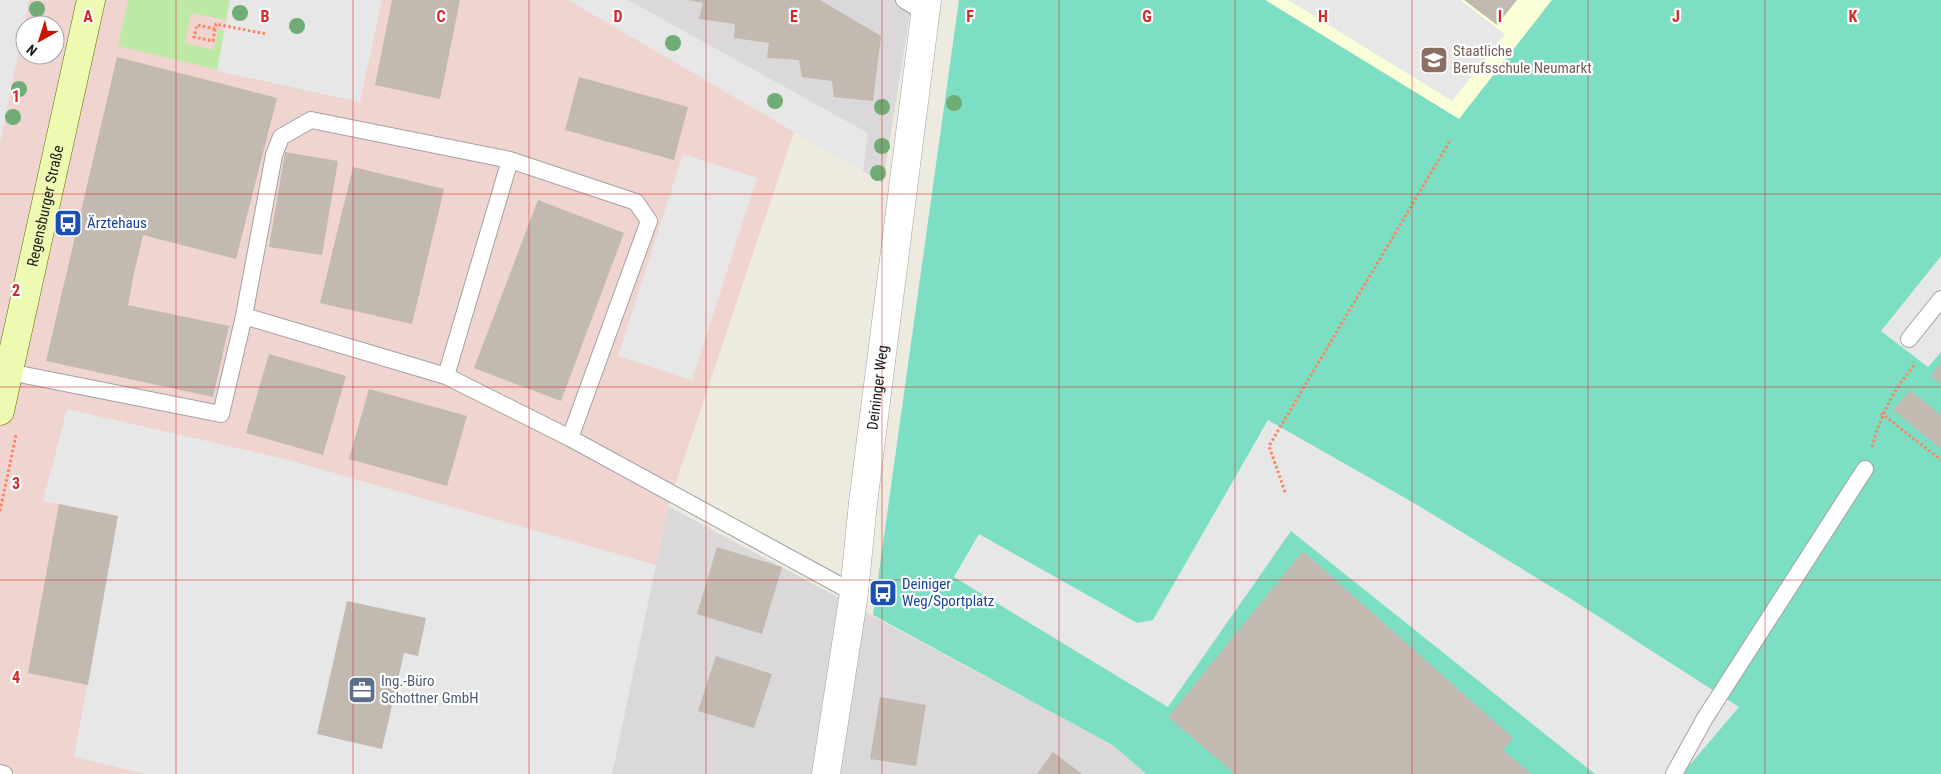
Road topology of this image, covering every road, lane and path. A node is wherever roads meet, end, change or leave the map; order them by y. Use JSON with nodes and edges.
{"nodes":[{"id":1,"x":91,"y":0,"type":"edge"},
{"id":2,"x":918,"y":4,"type":"edge"},
{"id":3,"x":215,"y":29,"type":"junction"},
{"id":4,"x":266,"y":34,"type":"dead end"},
{"id":5,"x":1451,"y":139,"type":"dead end"},
{"id":6,"x":510,"y":160,"type":"junction"},
{"id":7,"x":1941,"y":299,"type":"edge"},
{"id":8,"x":244,"y":316,"type":"junction"},
{"id":9,"x":1909,"y":339,"type":"joint"},
{"id":10,"x":4,"y":372,"type":"edge"},
{"id":11,"x":446,"y":376,"type":"junction"},
{"id":12,"x":0,"y":411,"type":"edge"},
{"id":13,"x":1882,"y":413,"type":"junction"},
{"id":14,"x":570,"y":438,"type":"junction"},
{"id":15,"x":1941,"y":460,"type":"edge"},
{"id":16,"x":1865,"y":469,"type":"joint"},
{"id":17,"x":1285,"y":492,"type":"dead end"},
{"id":18,"x":854,"y":593,"type":"junction"},
{"id":19,"x":0,"y":773,"type":"edge"},
{"id":20,"x":4,"y":774,"type":"edge"},
{"id":21,"x":826,"y":774,"type":"edge"},
{"id":22,"x":1674,"y":774,"type":"edge"}],
"edges":[{"from":1,"to":10,"type":"main road","name":"Regensburger Straße"},
{"from":2,"to":18,"type":"street","name":"Deininger Weg"},
{"from":3,"to":3,"type":"path"},
{"from":3,"to":4,"type":"path"},
{"from":5,"to":17,"type":"path"},
{"from":6,"to":8,"type":"lane"},
{"from":6,"to":11,"type":"lane"},
{"from":6,"to":14,"type":"lane"},
{"from":7,"to":9,"type":"lane"},
{"from":8,"to":10,"type":"lane"},
{"from":8,"to":11,"type":"lane"},
{"from":9,"to":13,"type":"path"},
{"from":10,"to":12,"type":"main road","name":"Regensburger Straße"},
{"from":11,"to":14,"type":"lane"},
{"from":13,"to":15,"type":"path"},
{"from":13,"to":16,"type":"path"},
{"from":14,"to":18,"type":"lane"},
{"from":16,"to":22,"type":"lane"},
{"from":18,"to":21,"type":"street","name":"Deininger Weg"},
{"from":19,"to":20,"type":"lane"}]}
